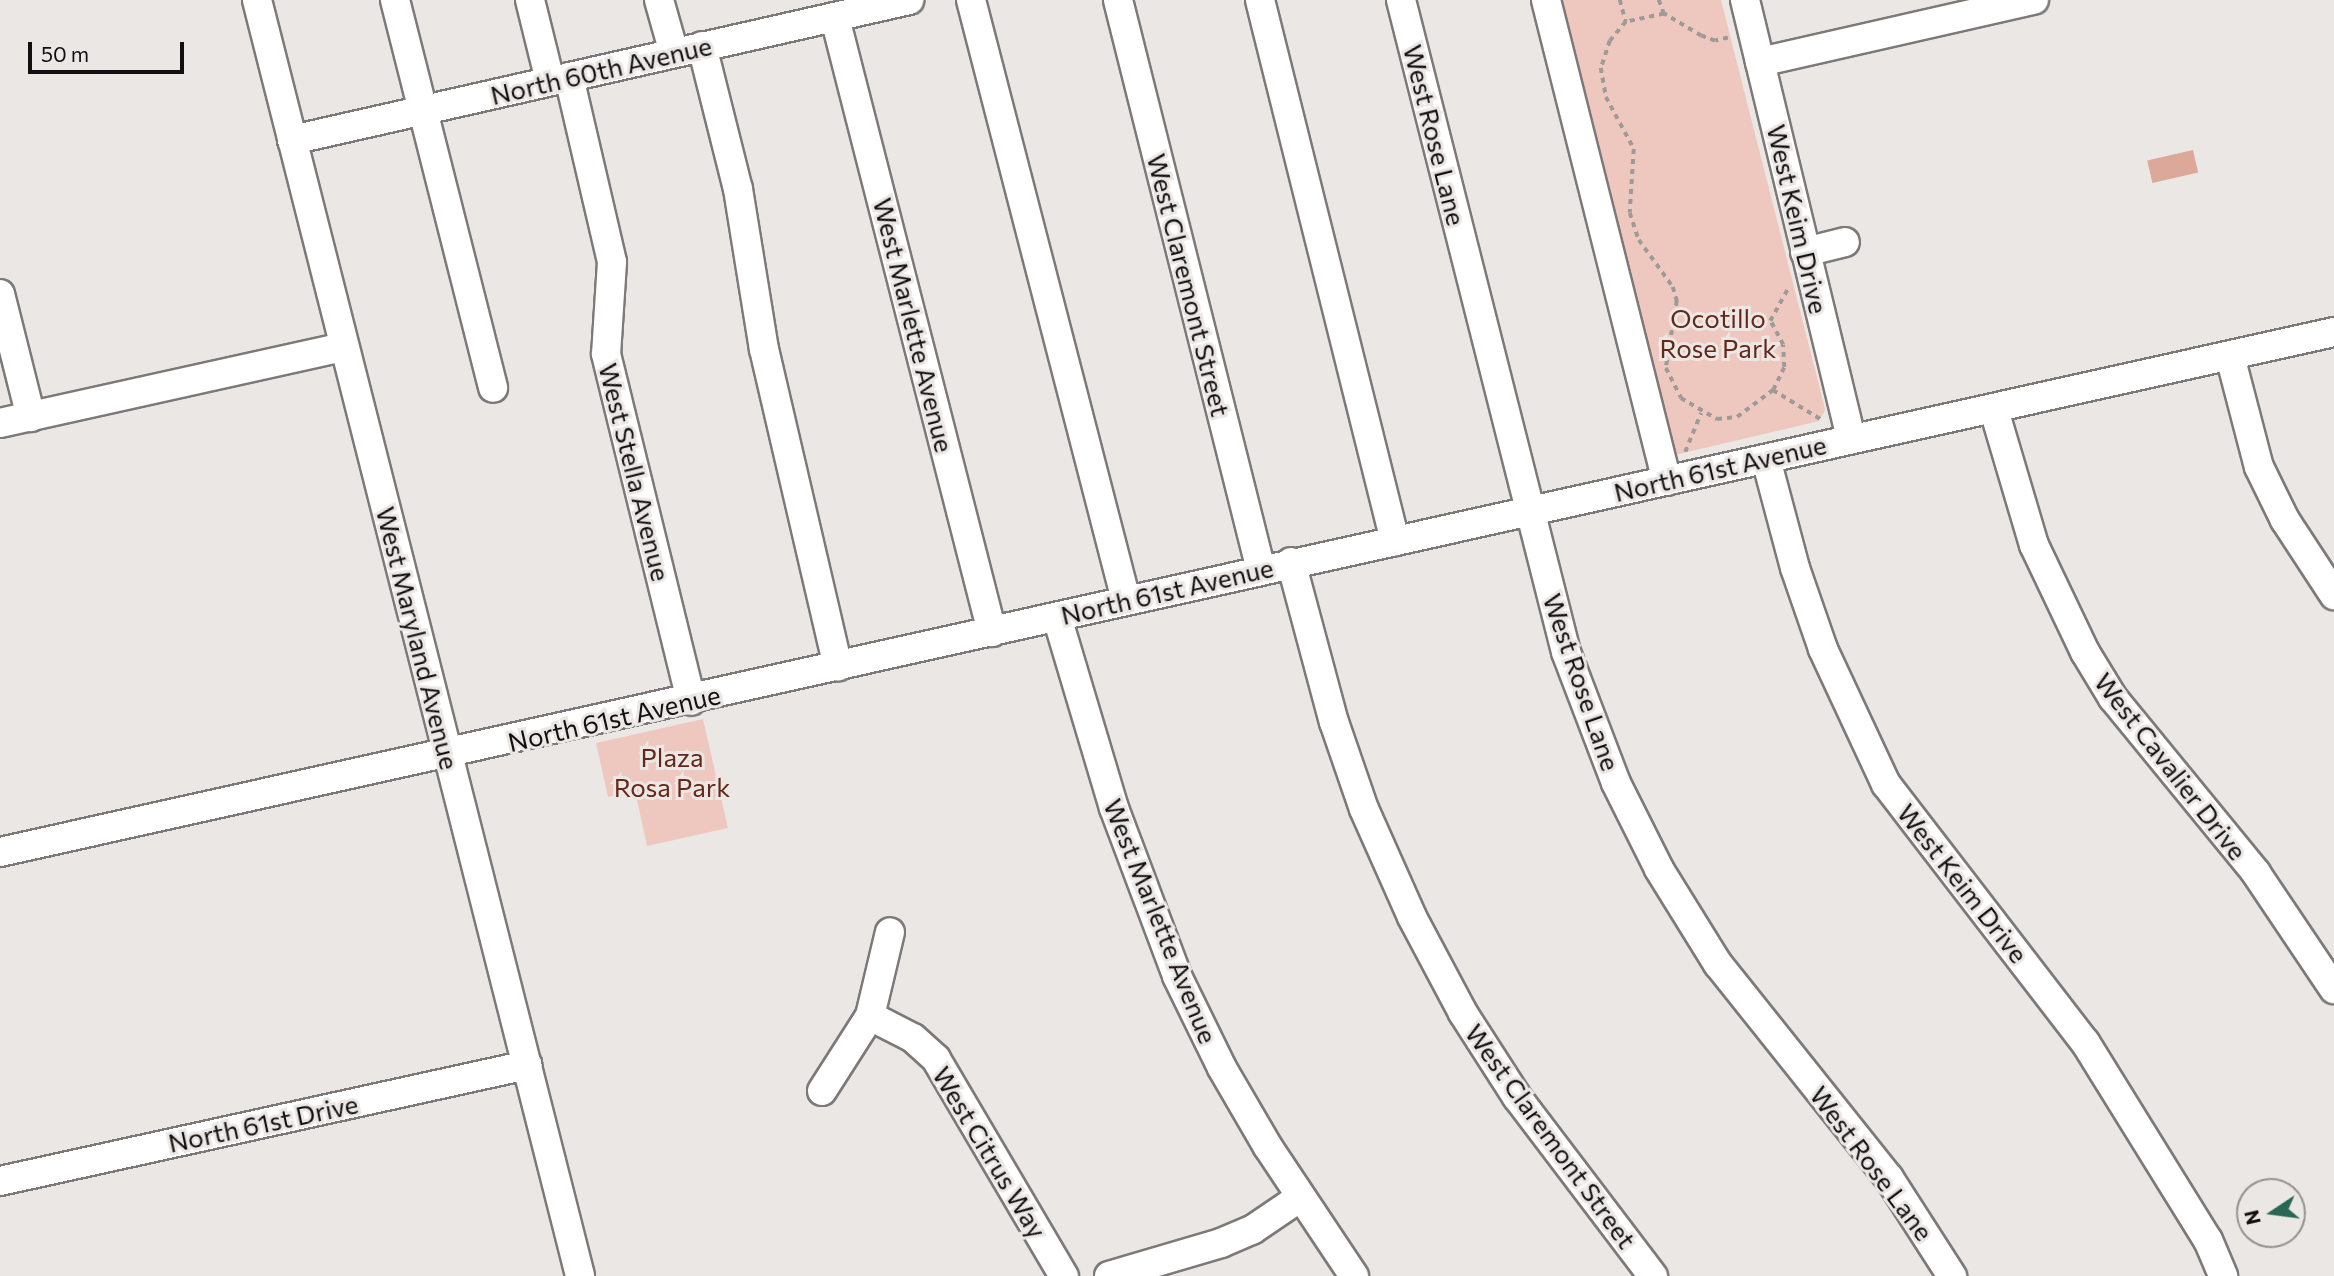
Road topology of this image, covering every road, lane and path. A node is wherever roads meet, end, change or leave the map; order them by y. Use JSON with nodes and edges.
{"nodes":[{"id":1,"x":257,"y":0,"type":"edge"},
{"id":2,"x":395,"y":0,"type":"edge"},
{"id":3,"x":530,"y":0,"type":"edge"},
{"id":4,"x":659,"y":0,"type":"edge"},
{"id":5,"x":909,"y":0,"type":"edge"},
{"id":6,"x":971,"y":0,"type":"edge"},
{"id":7,"x":1118,"y":0,"type":"edge"},
{"id":8,"x":1260,"y":0,"type":"edge"},
{"id":9,"x":1401,"y":0,"type":"edge"},
{"id":10,"x":1546,"y":0,"type":"edge"},
{"id":11,"x":1620,"y":0,"type":"edge"},
{"id":12,"x":1659,"y":0,"type":"edge"},
{"id":13,"x":1745,"y":0,"type":"edge"},
{"id":14,"x":2034,"y":0,"type":"edge"},
{"id":15,"x":794,"y":12,"type":"edge"},
{"id":16,"x":1923,"y":12,"type":"edge"},
{"id":17,"x":1664,"y":14,"type":"junction"},
{"id":18,"x":835,"y":18,"type":"junction"},
{"id":19,"x":1626,"y":22,"type":"junction"},
{"id":20,"x":1753,"y":32,"type":"junction"},
{"id":21,"x":702,"y":46,"type":"junction"},
{"id":22,"x":674,"y":53,"type":"junction"},
{"id":23,"x":1760,"y":62,"type":"junction"},
{"id":24,"x":560,"y":79,"type":"junction"},
{"id":25,"x":423,"y":111,"type":"junction"},
{"id":26,"x":292,"y":140,"type":"junction"},
{"id":27,"x":1845,"y":242,"type":"dead end"},
{"id":28,"x":1805,"y":252,"type":"junction"},
{"id":29,"x":1788,"y":289,"type":"dead end"},
{"id":30,"x":0,"y":293,"type":"edge"},
{"id":31,"x":2334,"y":332,"type":"edge"},
{"id":32,"x":344,"y":347,"type":"junction"},
{"id":33,"x":2230,"y":356,"type":"junction"},
{"id":34,"x":493,"y":388,"type":"dead end"},
{"id":35,"x":1773,"y":390,"type":"junction"},
{"id":36,"x":1994,"y":410,"type":"junction"},
{"id":37,"x":31,"y":417,"type":"junction"},
{"id":38,"x":0,"y":424,"type":"edge"},
{"id":39,"x":1851,"y":439,"type":"junction"},
{"id":40,"x":1766,"y":459,"type":"junction"},
{"id":41,"x":1667,"y":481,"type":"junction"},
{"id":42,"x":1531,"y":511,"type":"junction"},
{"id":43,"x":1395,"y":541,"type":"junction"},
{"id":44,"x":1291,"y":562,"type":"junction"},
{"id":45,"x":1261,"y":570,"type":"junction"},
{"id":46,"x":2334,"y":595,"type":"edge"},
{"id":47,"x":1126,"y":600,"type":"junction"},
{"id":48,"x":1057,"y":617,"type":"junction"},
{"id":49,"x":992,"y":632,"type":"junction"},
{"id":50,"x":838,"y":667,"type":"junction"},
{"id":51,"x":691,"y":701,"type":"junction"},
{"id":52,"x":448,"y":756,"type":"junction"},
{"id":53,"x":0,"y":852,"type":"edge"},
{"id":54,"x":890,"y":932,"type":"dead end"},
{"id":55,"x":2334,"y":989,"type":"edge"},
{"id":56,"x":870,"y":1016,"type":"junction"},
{"id":57,"x":527,"y":1065,"type":"junction"},
{"id":58,"x":822,"y":1091,"type":"dead end"},
{"id":59,"x":0,"y":1181,"type":"edge"},
{"id":60,"x":1299,"y":1198,"type":"junction"},
{"id":61,"x":580,"y":1276,"type":"edge"},
{"id":62,"x":1064,"y":1276,"type":"edge"},
{"id":63,"x":1108,"y":1276,"type":"edge"},
{"id":64,"x":1354,"y":1276,"type":"edge"},
{"id":65,"x":1654,"y":1276,"type":"edge"},
{"id":66,"x":1952,"y":1276,"type":"edge"},
{"id":67,"x":2223,"y":1276,"type":"edge"}],
"edges":[{"from":1,"to":26,"type":"street","name":"West Maryland Avenue"},
{"from":2,"to":25,"type":"street"},
{"from":3,"to":24,"type":"street","name":"West Stella Avenue"},
{"from":4,"to":22,"type":"street"},
{"from":5,"to":18,"type":"street","name":"North 60th Avenue"},
{"from":6,"to":47,"type":"street"},
{"from":7,"to":45,"type":"street","name":"West Claremont Street"},
{"from":8,"to":43,"type":"street"},
{"from":9,"to":42,"type":"street","name":"West Rose Lane"},
{"from":10,"to":41,"type":"street"},
{"from":11,"to":19,"type":"path"},
{"from":12,"to":17,"type":"path"},
{"from":13,"to":20,"type":"street","name":"West Keim Drive"},
{"from":14,"to":16,"type":"street"},
{"from":15,"to":18,"type":"street","name":"North 60th Avenue"},
{"from":15,"to":21,"type":"street","name":"North 60th Avenue"},
{"from":16,"to":23,"type":"street"},
{"from":17,"to":19,"type":"path"},
{"from":17,"to":20,"type":"path"},
{"from":18,"to":49,"type":"street","name":"West Marlette Avenue"},
{"from":19,"to":35,"type":"path"},
{"from":20,"to":23,"type":"street","name":"West Keim Drive"},
{"from":21,"to":22,"type":"street","name":"North 60th Avenue"},
{"from":21,"to":50,"type":"street"},
{"from":22,"to":24,"type":"street","name":"North 60th Avenue"},
{"from":23,"to":28,"type":"street","name":"West Keim Drive"},
{"from":24,"to":25,"type":"street","name":"North 60th Avenue"},
{"from":24,"to":51,"type":"street","name":"West Stella Avenue"},
{"from":25,"to":26,"type":"street","name":"North 60th Avenue"},
{"from":25,"to":34,"type":"street"},
{"from":26,"to":32,"type":"street","name":"West Maryland Avenue"},
{"from":27,"to":28,"type":"street"},
{"from":28,"to":39,"type":"street","name":"West Keim Drive"},
{"from":29,"to":35,"type":"path"},
{"from":30,"to":37,"type":"street"},
{"from":31,"to":33,"type":"street","name":"North 61st Avenue"},
{"from":32,"to":37,"type":"street"},
{"from":32,"to":52,"type":"street","name":"West Maryland Avenue"},
{"from":33,"to":36,"type":"street","name":"North 61st Avenue"},
{"from":33,"to":46,"type":"street"},
{"from":35,"to":39,"type":"path"},
{"from":36,"to":39,"type":"street","name":"North 61st Avenue"},
{"from":36,"to":55,"type":"street","name":"West Cavalier Drive"},
{"from":37,"to":38,"type":"street"},
{"from":39,"to":40,"type":"street","name":"North 61st Avenue"},
{"from":40,"to":41,"type":"street","name":"North 61st Avenue"},
{"from":40,"to":67,"type":"street","name":"West Keim Drive"},
{"from":41,"to":42,"type":"street","name":"North 61st Avenue"},
{"from":42,"to":43,"type":"street","name":"North 61st Avenue"},
{"from":42,"to":66,"type":"street","name":"West Rose Lane"},
{"from":43,"to":44,"type":"street","name":"North 61st Avenue"},
{"from":44,"to":45,"type":"street","name":"North 61st Avenue"},
{"from":44,"to":65,"type":"street","name":"West Claremont Street"},
{"from":45,"to":47,"type":"street","name":"North 61st Avenue"},
{"from":47,"to":48,"type":"street","name":"North 61st Avenue"},
{"from":48,"to":49,"type":"street","name":"North 61st Avenue"},
{"from":48,"to":60,"type":"street","name":"West Marlette Avenue"},
{"from":49,"to":50,"type":"street","name":"North 61st Avenue"},
{"from":50,"to":51,"type":"street","name":"North 61st Avenue"},
{"from":51,"to":52,"type":"street","name":"North 61st Avenue"},
{"from":52,"to":53,"type":"street","name":"North 61st Avenue"},
{"from":52,"to":57,"type":"street","name":"West Maryland Avenue"},
{"from":54,"to":56,"type":"street"},
{"from":56,"to":58,"type":"street"},
{"from":56,"to":62,"type":"street","name":"West Citrus Way"},
{"from":57,"to":59,"type":"street","name":"North 61st Drive"},
{"from":57,"to":61,"type":"street","name":"West Maryland Avenue"},
{"from":60,"to":63,"type":"street"},
{"from":60,"to":64,"type":"street","name":"West Marlette Avenue"}]}
